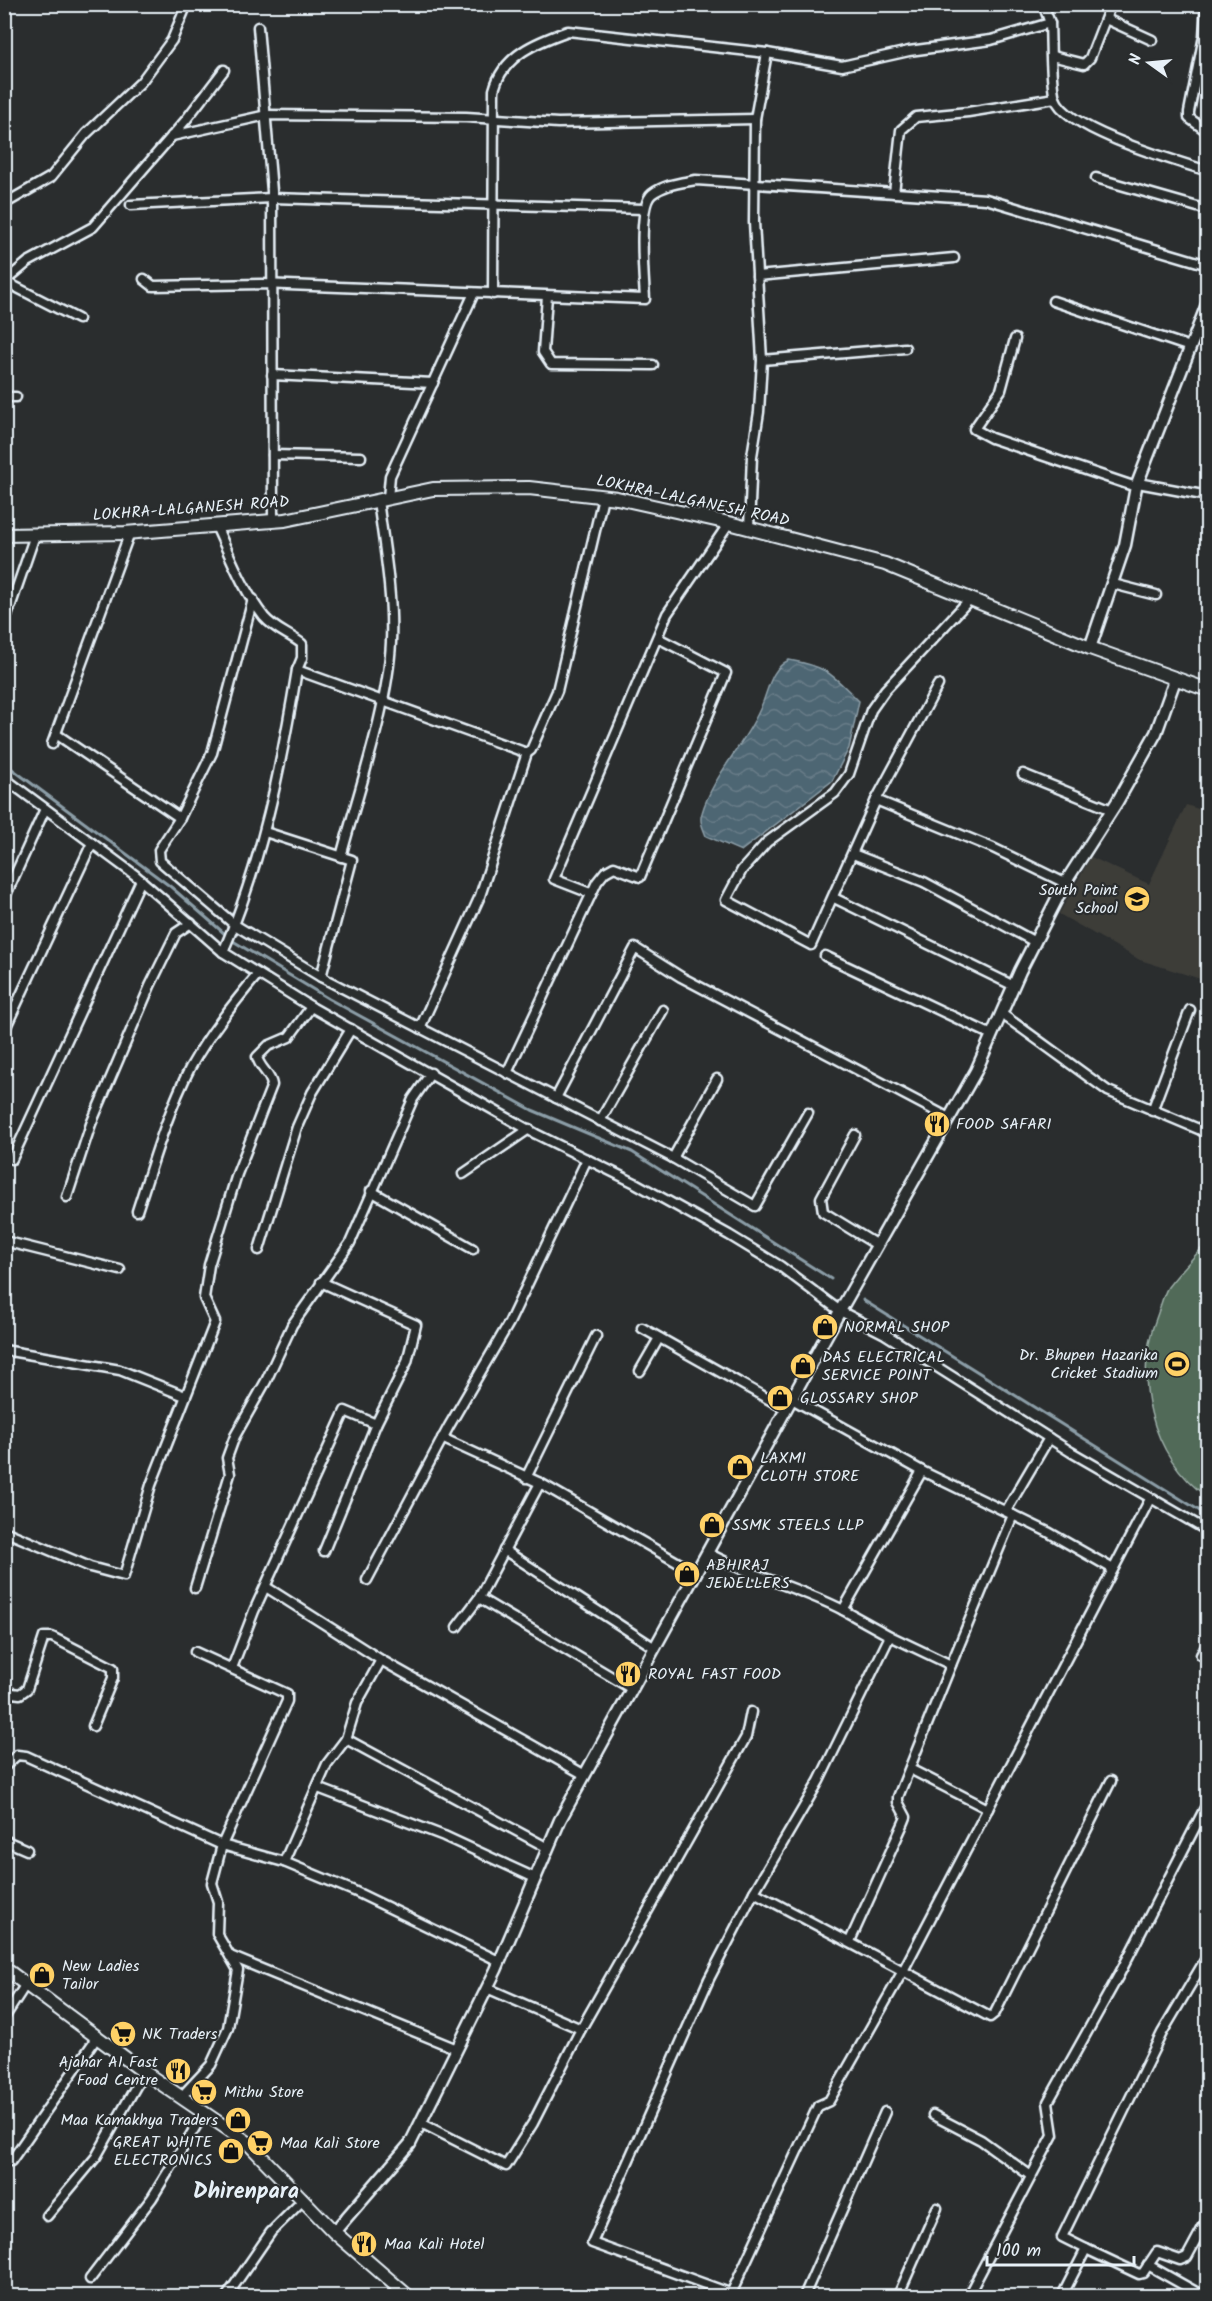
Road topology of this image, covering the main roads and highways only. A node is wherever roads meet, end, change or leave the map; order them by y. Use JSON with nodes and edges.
{"nodes":[{"id":1,"x":4,"y":535,"type":"edge"},
{"id":2,"x":1208,"y":690,"type":"edge"},
{"id":3,"x":4,"y":1968,"type":"edge"},
{"id":4,"x":408,"y":2296,"type":"edge"}],
"edges":[{"from":1,"to":2,"type":"main road","name":"LOKHRA-LALGANESH ROAD"},
{"from":3,"to":4,"type":"main road"}]}
